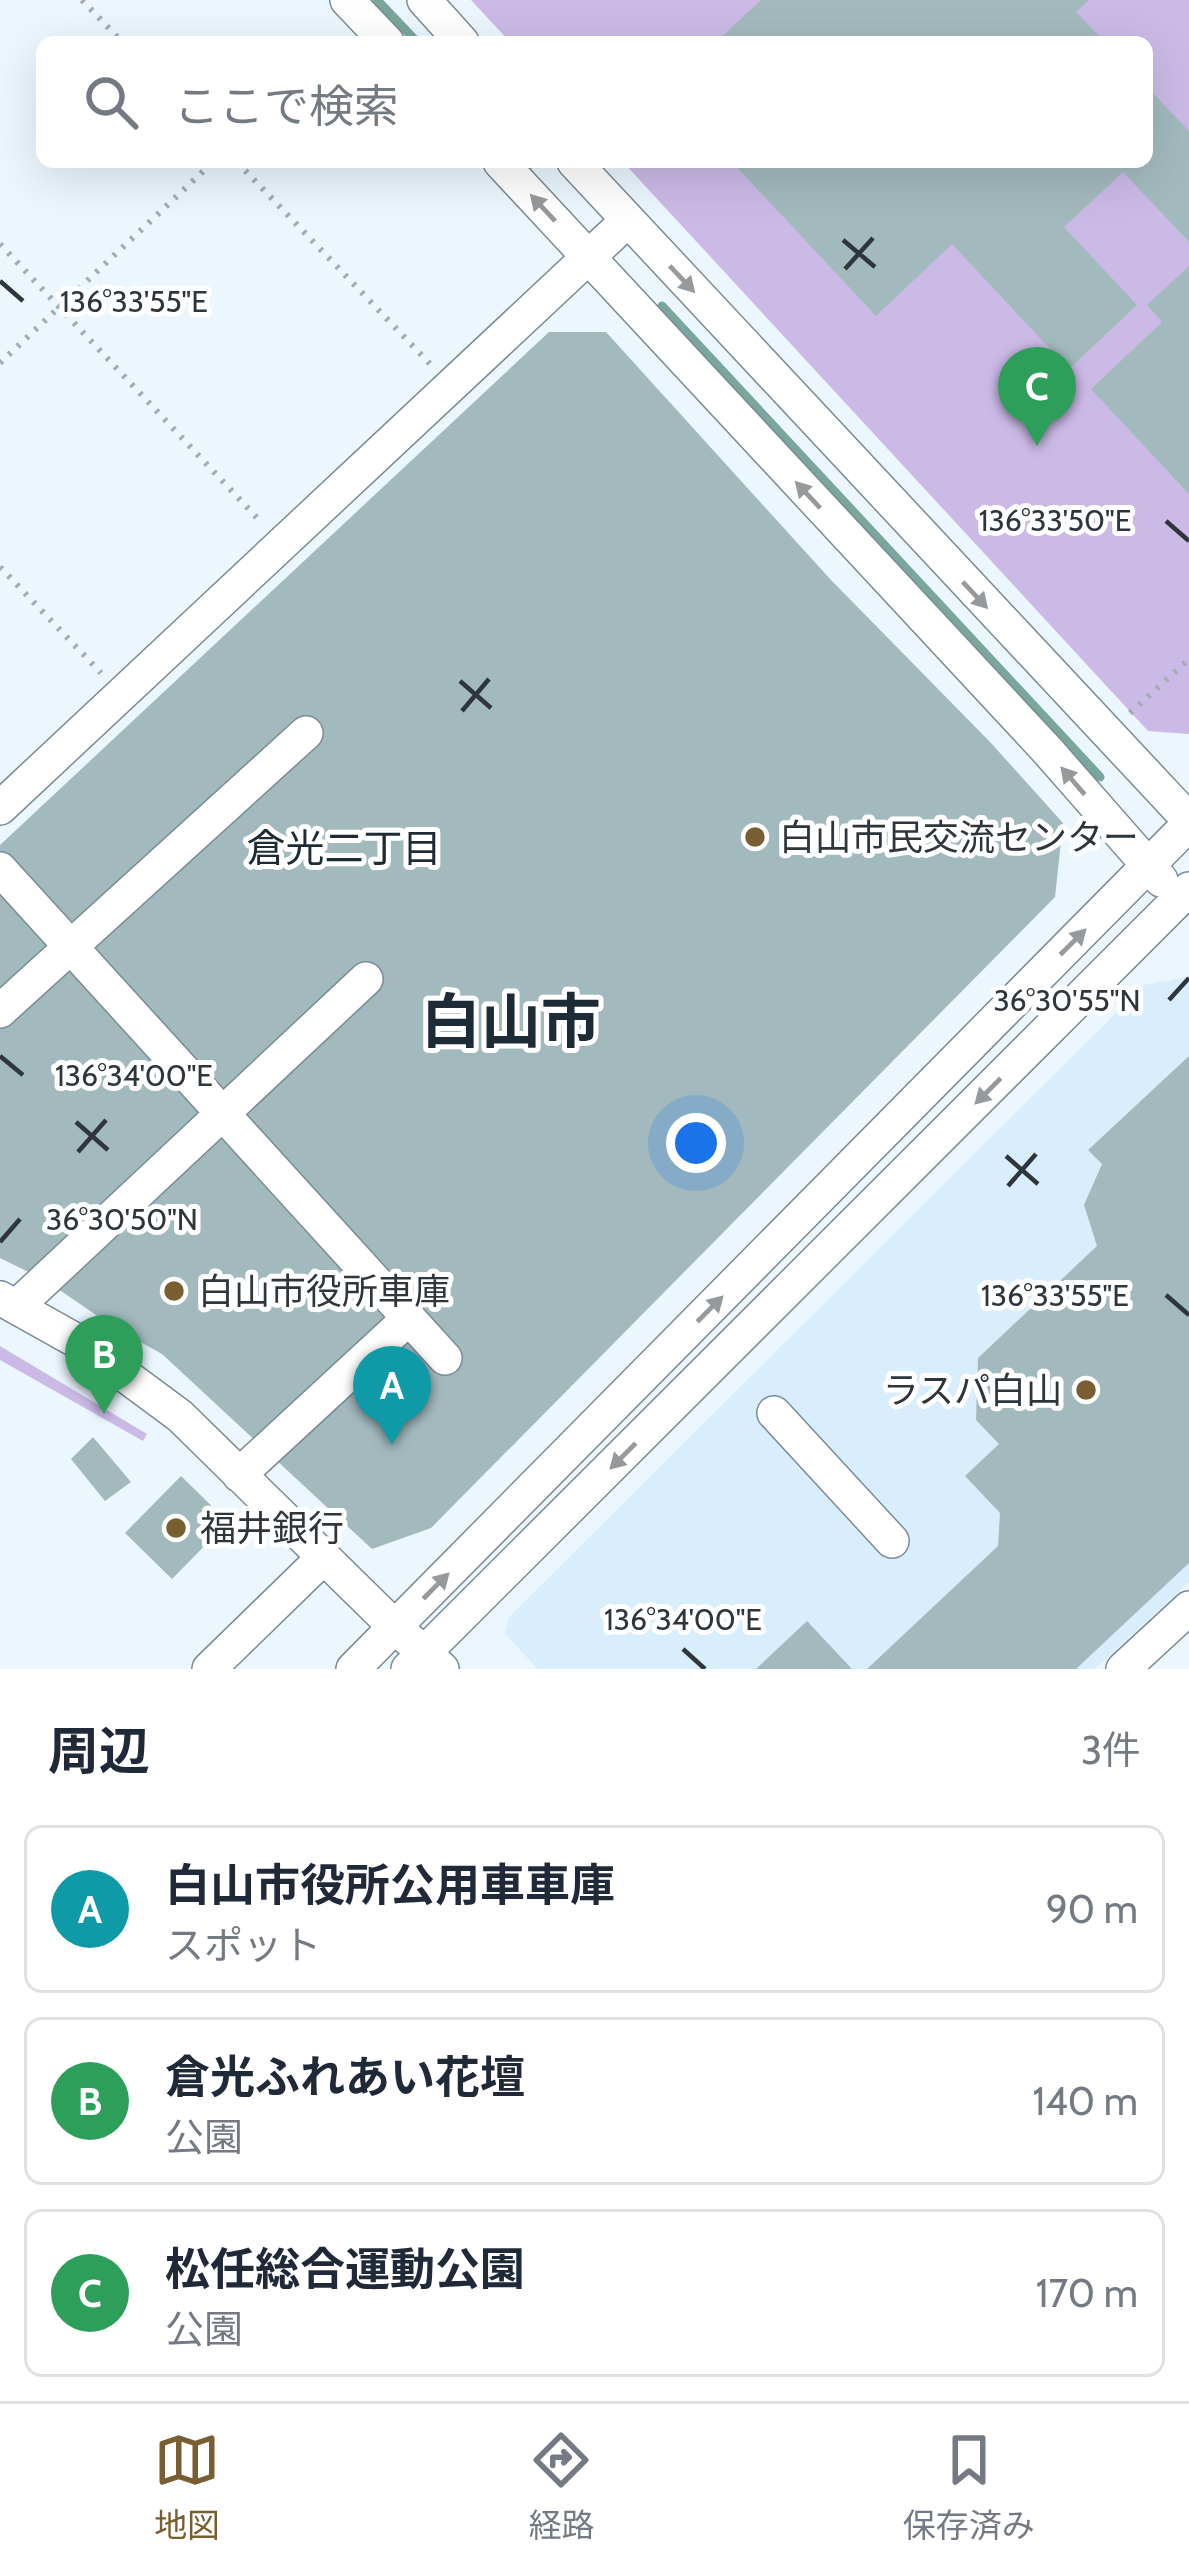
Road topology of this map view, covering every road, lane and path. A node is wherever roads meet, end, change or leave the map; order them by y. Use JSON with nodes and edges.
{"nodes":[{"id":1,"x":82,"y":0,"type":"edge"},
{"id":2,"x":347,"y":0,"type":"edge"},
{"id":3,"x":424,"y":0,"type":"edge"},
{"id":4,"x":116,"y":36,"type":"edge"},
{"id":5,"x":381,"y":36,"type":"edge"},
{"id":6,"x":457,"y":36,"type":"edge"},
{"id":7,"x":207,"y":168,"type":"edge"},
{"id":8,"x":243,"y":168,"type":"edge"},
{"id":9,"x":506,"y":168,"type":"edge"},
{"id":10,"x":580,"y":168,"type":"edge"},
{"id":11,"x":628,"y":220,"type":"junction"},
{"id":12,"x":0,"y":244,"type":"edge"},
{"id":13,"x":588,"y":256,"type":"junction"},
{"id":14,"x":59,"y":307,"type":"junction"},
{"id":15,"x":0,"y":363,"type":"edge"},
{"id":16,"x":451,"y":386,"type":"junction"},
{"id":17,"x":282,"y":544,"type":"junction"},
{"id":18,"x":0,"y":567,"type":"edge"},
{"id":19,"x":1189,"y":659,"type":"edge"},
{"id":20,"x":122,"y":695,"type":"junction"},
{"id":21,"x":1127,"y":715,"type":"dead end"},
{"id":22,"x":306,"y":733,"type":"dead end"},
{"id":23,"x":0,"y":808,"type":"edge"},
{"id":24,"x":1189,"y":822,"type":"edge"},
{"id":25,"x":1147,"y":866,"type":"junction"},
{"id":26,"x":0,"y":869,"type":"edge"},
{"id":27,"x":1186,"y":899,"type":"edge"},
{"id":28,"x":70,"y":946,"type":"junction"},
{"id":29,"x":366,"y":979,"type":"dead end"},
{"id":30,"x":0,"y":1012,"type":"edge"},
{"id":31,"x":220,"y":1114,"type":"junction"},
{"id":32,"x":8,"y":1303,"type":"edge"},
{"id":33,"x":409,"y":1318,"type":"junction"},
{"id":34,"x":445,"y":1358,"type":"dead end"},
{"id":35,"x":768,"y":1419,"type":"dead end"},
{"id":36,"x":239,"y":1475,"type":"junction"},
{"id":37,"x":887,"y":1546,"type":"dead end"},
{"id":38,"x":323,"y":1558,"type":"junction"},
{"id":39,"x":1189,"y":1608,"type":"edge"},
{"id":40,"x":395,"y":1628,"type":"junction"},
{"id":41,"x":425,"y":1663,"type":"edge"},
{"id":42,"x":209,"y":1669,"type":"edge"},
{"id":43,"x":353,"y":1669,"type":"edge"},
{"id":44,"x":1123,"y":1669,"type":"edge"}],
"edges":[{"from":1,"to":4,"type":"path"},
{"from":2,"to":5,"type":"street"},
{"from":3,"to":6,"type":"street"},
{"from":7,"to":14,"type":"path"},
{"from":8,"to":16,"type":"path"},
{"from":13,"to":9,"type":"street","one_way":true},
{"from":10,"to":11,"type":"street"},
{"from":11,"to":13,"type":"street"},
{"from":11,"to":24,"type":"street","one_way":true},
{"from":12,"to":14,"type":"path"},
{"from":13,"to":16,"type":"street"},
{"from":25,"to":13,"type":"street","one_way":true},
{"from":14,"to":15,"type":"path"},
{"from":14,"to":17,"type":"path"},
{"from":16,"to":17,"type":"street"},
{"from":17,"to":20,"type":"street"},
{"from":18,"to":20,"type":"path"},
{"from":19,"to":21,"type":"path"},
{"from":20,"to":23,"type":"street"},
{"from":22,"to":28,"type":"street"},
{"from":24,"to":25,"type":"street"},
{"from":25,"to":27,"type":"street"},
{"from":40,"to":25,"type":"street","one_way":true},
{"from":26,"to":28,"type":"street"},
{"from":27,"to":41,"type":"street","one_way":true},
{"from":28,"to":30,"type":"street"},
{"from":28,"to":31,"type":"street"},
{"from":29,"to":31,"type":"street"},
{"from":31,"to":32,"type":"street"},
{"from":31,"to":33,"type":"street"},
{"from":32,"to":36,"type":"street"},
{"from":33,"to":34,"type":"street"},
{"from":33,"to":36,"type":"street"},
{"from":35,"to":37,"type":"street"},
{"from":36,"to":38,"type":"street"},
{"from":38,"to":40,"type":"street"},
{"from":38,"to":42,"type":"street"},
{"from":39,"to":44,"type":"street"},
{"from":40,"to":41,"type":"street"},
{"from":40,"to":43,"type":"street"}]}
